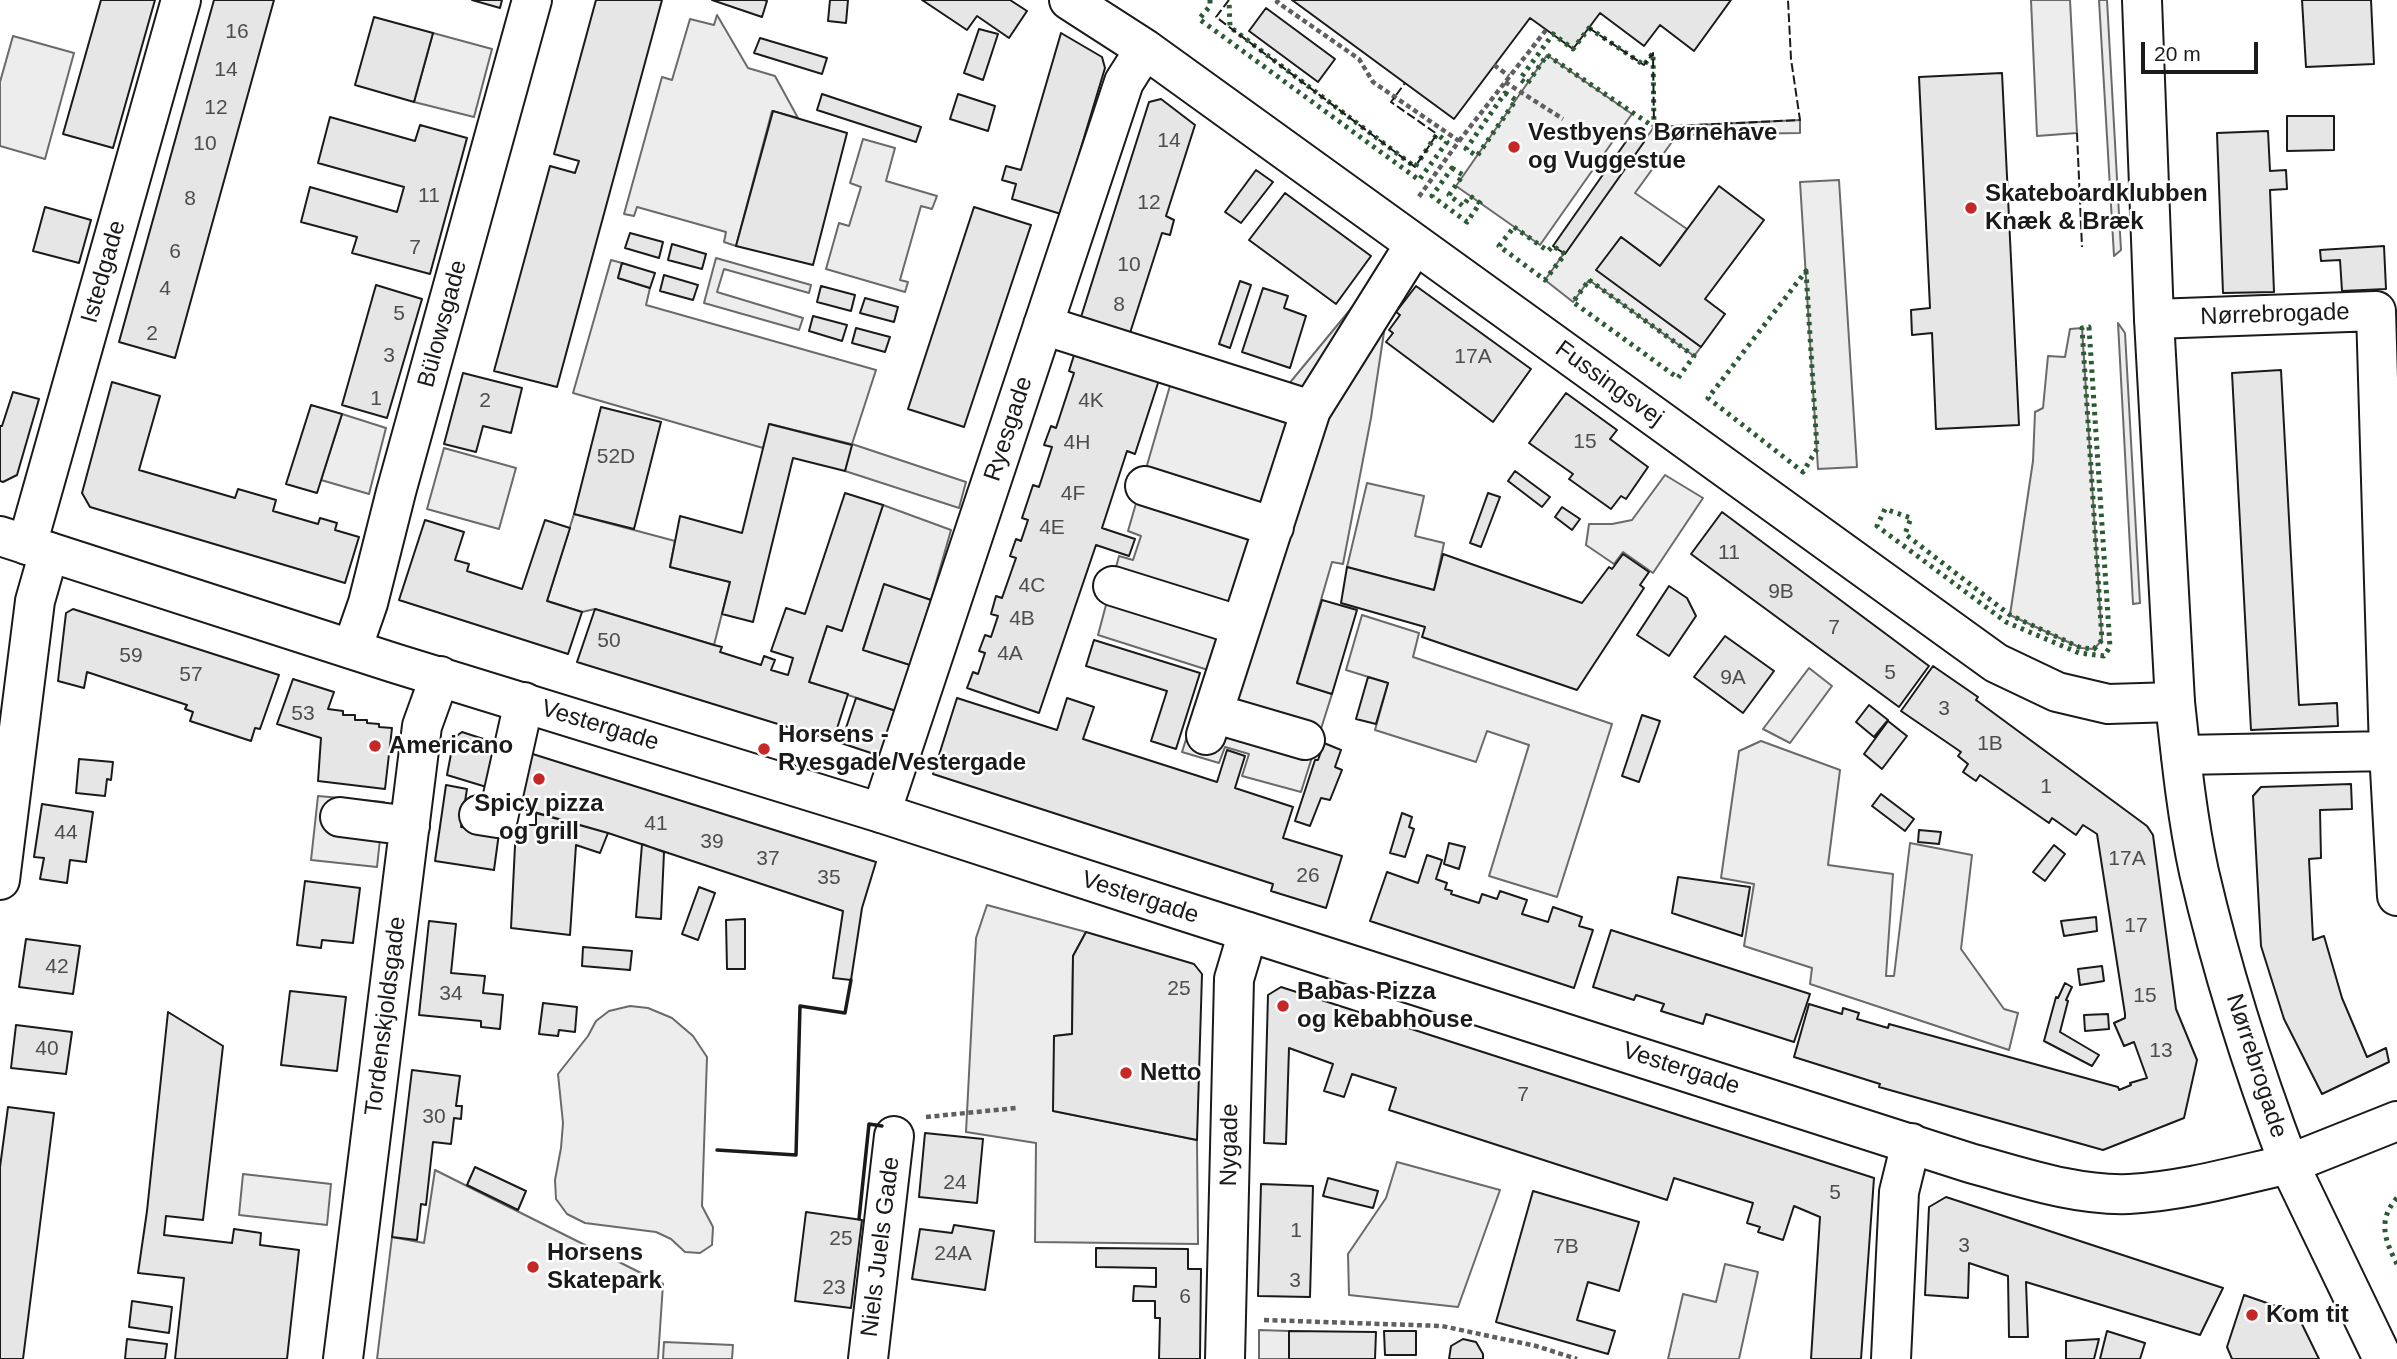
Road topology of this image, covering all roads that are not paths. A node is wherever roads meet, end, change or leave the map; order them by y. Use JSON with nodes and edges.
{"nodes":[{"id":1,"x":181,"y":0,"type":"edge"},
{"id":2,"x":532,"y":0,"type":"edge"},
{"id":3,"x":1069,"y":0,"type":"edge"},
{"id":4,"x":2142,"y":0,"type":"edge"},
{"id":5,"x":1145,"y":50,"type":"junction"},
{"id":6,"x":1405,"y":237,"type":"junction"},
{"id":7,"x":2154,"y":319,"type":"junction"},
{"id":8,"x":1043,"y":326,"type":"junction"},
{"id":9,"x":1311,"y":411,"type":"junction"},
{"id":10,"x":1145,"y":486,"type":"dead end"},
{"id":11,"x":1274,"y":527,"type":"junction"},
{"id":12,"x":26,"y":544,"type":"edge"},
{"id":13,"x":1113,"y":586,"type":"dead end"},
{"id":14,"x":1241,"y":626,"type":"junction"},
{"id":15,"x":352,"y":649,"type":"junction"},
{"id":16,"x":440,"y":676,"type":"junction"},
{"id":17,"x":524,"y":702,"type":"junction"},
{"id":18,"x":2175,"y":702,"type":"junction"},
{"id":19,"x":1305,"y":740,"type":"dead end"},
{"id":20,"x":2389,"y":751,"type":"junction"},
{"id":21,"x":2181,"y":755,"type":"junction"},
{"id":22,"x":881,"y":813,"type":"junction"},
{"id":23,"x":479,"y":815,"type":"dead end"},
{"id":24,"x":340,"y":817,"type":"dead end"},
{"id":25,"x":410,"y":826,"type":"junction"},
{"id":26,"x":0,"y":880,"type":"edge"},
{"id":27,"x":2397,"y":896,"type":"edge"},
{"id":28,"x":1248,"y":932,"type":"junction"},
{"id":29,"x":2397,"y":1121,"type":"edge"},
{"id":30,"x":894,"y":1136,"type":"road end"},
{"id":31,"x":1911,"y":1143,"type":"junction"},
{"id":32,"x":2289,"y":1164,"type":"junction"},
{"id":33,"x":343,"y":1359,"type":"edge"},
{"id":34,"x":868,"y":1359,"type":"edge"},
{"id":35,"x":1225,"y":1359,"type":"edge"},
{"id":36,"x":1891,"y":1359,"type":"edge"},
{"id":37,"x":2383,"y":1359,"type":"edge"}],
"edges":[{"from":1,"to":12,"type":"street","name":"Istedgade"},
{"from":2,"to":15,"type":"street","name":"Bülowsgade"},
{"from":3,"to":5,"type":"street","name":"Fussingsvej"},
{"from":4,"to":7,"type":"street","name":"Nørrebrogade"},
{"from":5,"to":6,"type":"street","name":"Fussingsvej"},
{"from":5,"to":8,"type":"street","name":"Ryesgade"},
{"from":6,"to":9,"type":"street"},
{"from":6,"to":18,"type":"street","name":"Fussingsvej"},
{"from":7,"to":18,"type":"street","name":"Nørrebrogade"},
{"from":7,"to":20,"type":"street","name":"Nørrebrogade"},
{"from":8,"to":9,"type":"street"},
{"from":8,"to":22,"type":"street","name":"Ryesgade"},
{"from":9,"to":11,"type":"street"},
{"from":10,"to":11,"type":"street"},
{"from":11,"to":14,"type":"street"},
{"from":12,"to":15,"type":"street","name":"Vestergade"},
{"from":12,"to":26,"type":"street","name":"Istedgade"},
{"from":13,"to":14,"type":"street"},
{"from":14,"to":19,"type":"street"},
{"from":15,"to":16,"type":"street","name":"Vestergade"},
{"from":16,"to":17,"type":"street","name":"Vestergade"},
{"from":16,"to":25,"type":"street","name":"Tordenskjoldsgade"},
{"from":17,"to":22,"type":"street","name":"Vestergade"},
{"from":17,"to":23,"type":"street"},
{"from":18,"to":21,"type":"street","name":"Nørrebrogade"},
{"from":20,"to":21,"type":"street"},
{"from":20,"to":27,"type":"street","name":"Nørrebrogade"},
{"from":21,"to":32,"type":"street","name":"Nørrebrogade"},
{"from":22,"to":28,"type":"street","name":"Vestergade"},
{"from":24,"to":25,"type":"street"},
{"from":25,"to":33,"type":"street","name":"Tordenskjoldsgade"},
{"from":28,"to":31,"type":"street","name":"Vestergade"},
{"from":28,"to":35,"type":"street","name":"Nygade"},
{"from":29,"to":32,"type":"street","name":"Vestergade"},
{"from":30,"to":34,"type":"street","name":"Niels Juels Gade"},
{"from":31,"to":32,"type":"street","name":"Vestergade"},
{"from":31,"to":36,"type":"street"},
{"from":32,"to":37,"type":"street","name":"Nørrebrogade"}]}
